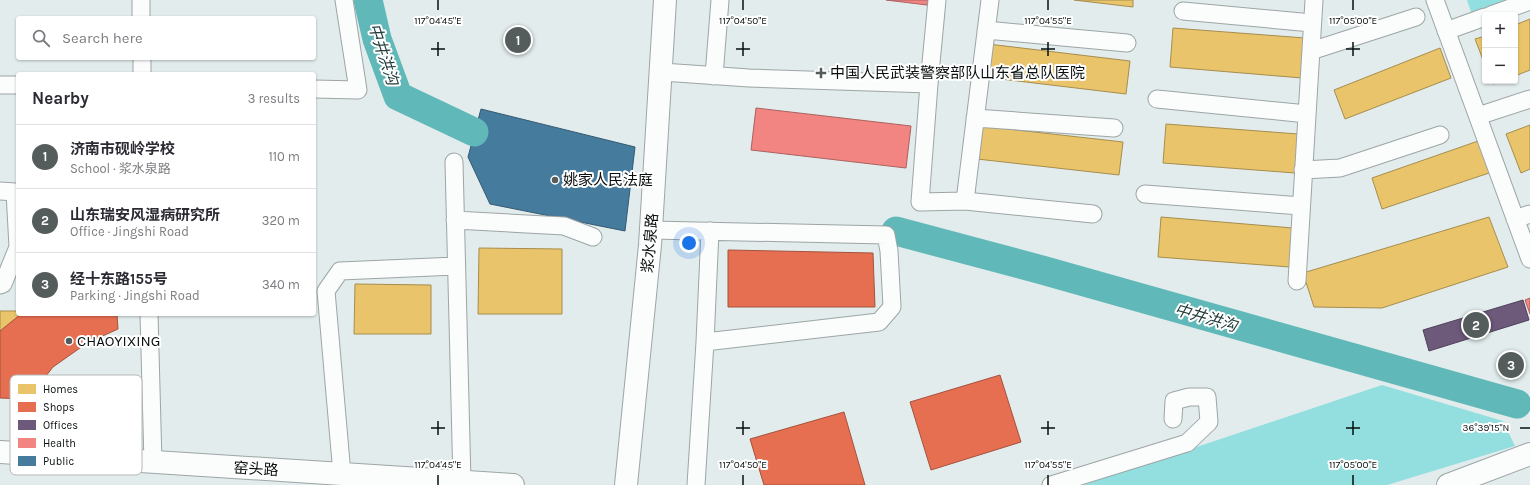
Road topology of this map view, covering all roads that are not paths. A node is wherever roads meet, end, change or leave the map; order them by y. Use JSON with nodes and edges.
{"nodes":[{"id":1,"x":141,"y":0,"type":"edge"},
{"id":2,"x":344,"y":0,"type":"edge"},
{"id":3,"x":665,"y":0,"type":"edge"},
{"id":4,"x":720,"y":0,"type":"edge"},
{"id":5,"x":937,"y":0,"type":"edge"},
{"id":6,"x":990,"y":0,"type":"edge"},
{"id":7,"x":1314,"y":0,"type":"edge"},
{"id":8,"x":1435,"y":0,"type":"edge"},
{"id":9,"x":1530,"y":1,"type":"edge"},
{"id":10,"x":1183,"y":11,"type":"dead end"},
{"id":11,"x":1499,"y":12,"type":"edge"},
{"id":12,"x":141,"y":16,"type":"edge"},
{"id":13,"x":1416,"y":17,"type":"dead end"},
{"id":14,"x":1482,"y":18,"type":"edge"},
{"id":15,"x":1312,"y":23,"type":"junction"},
{"id":16,"x":986,"y":30,"type":"junction"},
{"id":17,"x":1446,"y":31,"type":"junction"},
{"id":18,"x":1127,"y":43,"type":"dead end"},
{"id":19,"x":1311,"y":51,"type":"junction"},
{"id":20,"x":142,"y":60,"type":"edge"},
{"id":21,"x":142,"y":72,"type":"edge"},
{"id":22,"x":662,"y":72,"type":"junction"},
{"id":23,"x":714,"y":76,"type":"junction"},
{"id":24,"x":930,"y":84,"type":"junction"},
{"id":25,"x":0,"y":85,"type":"edge"},
{"id":26,"x":16,"y":85,"type":"edge"},
{"id":27,"x":316,"y":89,"type":"edge"},
{"id":28,"x":1157,"y":99,"type":"dead end"},
{"id":29,"x":1530,"y":99,"type":"edge"},
{"id":30,"x":1307,"y":114,"type":"junction"},
{"id":31,"x":1478,"y":116,"type":"junction"},
{"id":32,"x":975,"y":118,"type":"junction"},
{"id":33,"x":1114,"y":128,"type":"dead end"},
{"id":34,"x":1440,"y":135,"type":"dead end"},
{"id":35,"x":454,"y":162,"type":"dead end"},
{"id":36,"x":1304,"y":170,"type":"junction"},
{"id":37,"x":0,"y":191,"type":"edge"},
{"id":38,"x":1145,"y":194,"type":"dead end"},
{"id":39,"x":965,"y":201,"type":"junction"},
{"id":40,"x":1301,"y":206,"type":"junction"},
{"id":41,"x":16,"y":210,"type":"edge"},
{"id":42,"x":1093,"y":214,"type":"dead end"},
{"id":43,"x":1523,"y":217,"type":"edge"},
{"id":44,"x":455,"y":220,"type":"junction"},
{"id":45,"x":651,"y":230,"type":"junction"},
{"id":46,"x":710,"y":231,"type":"junction"},
{"id":47,"x":593,"y":236,"type":"dead end"},
{"id":48,"x":16,"y":252,"type":"edge"},
{"id":49,"x":1530,"y":259,"type":"edge"},
{"id":50,"x":456,"y":266,"type":"junction"},
{"id":51,"x":1297,"y":281,"type":"dead end"},
{"id":52,"x":0,"y":285,"type":"edge"},
{"id":53,"x":149,"y":316,"type":"edge"},
{"id":54,"x":706,"y":342,"type":"junction"},
{"id":55,"x":1173,"y":419,"type":"dead end"},
{"id":56,"x":0,"y":452,"type":"edge"},
{"id":57,"x":10,"y":453,"type":"edge"},
{"id":58,"x":1530,"y":454,"type":"edge"},
{"id":59,"x":142,"y":462,"type":"edge"},
{"id":60,"x":153,"y":463,"type":"junction"},
{"id":61,"x":342,"y":474,"type":"junction"},
{"id":62,"x":462,"y":482,"type":"junction"},
{"id":63,"x":513,"y":485,"type":"edge"},
{"id":64,"x":626,"y":485,"type":"edge"},
{"id":65,"x":696,"y":485,"type":"edge"},
{"id":66,"x":1051,"y":485,"type":"edge"},
{"id":67,"x":1448,"y":485,"type":"edge"}],
"edges":[{"from":1,"to":12,"type":"street"},
{"from":2,"to":27,"type":"street"},
{"from":3,"to":22,"type":"main road","name":"浆水泉路"},
{"from":4,"to":23,"type":"street"},
{"from":5,"to":24,"type":"street"},
{"from":6,"to":16,"type":"street"},
{"from":7,"to":15,"type":"street"},
{"from":8,"to":17,"type":"street"},
{"from":9,"to":11,"type":"street"},
{"from":10,"to":15,"type":"street"},
{"from":13,"to":19,"type":"street"},
{"from":14,"to":17,"type":"street"},
{"from":15,"to":19,"type":"street"},
{"from":16,"to":18,"type":"street"},
{"from":16,"to":32,"type":"street"},
{"from":17,"to":31,"type":"street"},
{"from":19,"to":30,"type":"street"},
{"from":20,"to":21,"type":"street"},
{"from":22,"to":23,"type":"street"},
{"from":22,"to":45,"type":"main road","name":"浆水泉路"},
{"from":23,"to":24,"type":"street"},
{"from":24,"to":39,"type":"street"},
{"from":25,"to":26,"type":"street"},
{"from":28,"to":30,"type":"street"},
{"from":29,"to":31,"type":"street"},
{"from":30,"to":36,"type":"street"},
{"from":31,"to":43,"type":"street"},
{"from":32,"to":33,"type":"street"},
{"from":32,"to":39,"type":"street"},
{"from":34,"to":36,"type":"street"},
{"from":35,"to":44,"type":"street"},
{"from":36,"to":40,"type":"street"},
{"from":37,"to":41,"type":"street"},
{"from":38,"to":40,"type":"street"},
{"from":39,"to":42,"type":"street"},
{"from":40,"to":51,"type":"street"},
{"from":43,"to":49,"type":"street"},
{"from":44,"to":47,"type":"street"},
{"from":44,"to":50,"type":"street"},
{"from":45,"to":46,"type":"street"},
{"from":45,"to":64,"type":"main road","name":"浆水泉路"},
{"from":46,"to":54,"type":"street"},
{"from":46,"to":54,"type":"street"},
{"from":48,"to":52,"type":"street"},
{"from":50,"to":61,"type":"street"},
{"from":50,"to":62,"type":"street"},
{"from":53,"to":60,"type":"street"},
{"from":54,"to":65,"type":"street"},
{"from":55,"to":66,"type":"street"},
{"from":56,"to":57,"type":"main road","name":"窑头路"},
{"from":58,"to":67,"type":"main road"},
{"from":59,"to":60,"type":"main road","name":"窑头路"},
{"from":60,"to":61,"type":"main road","name":"窑头路"},
{"from":61,"to":62,"type":"main road","name":"窑头路"},
{"from":62,"to":63,"type":"main road","name":"窑头路"}]}
